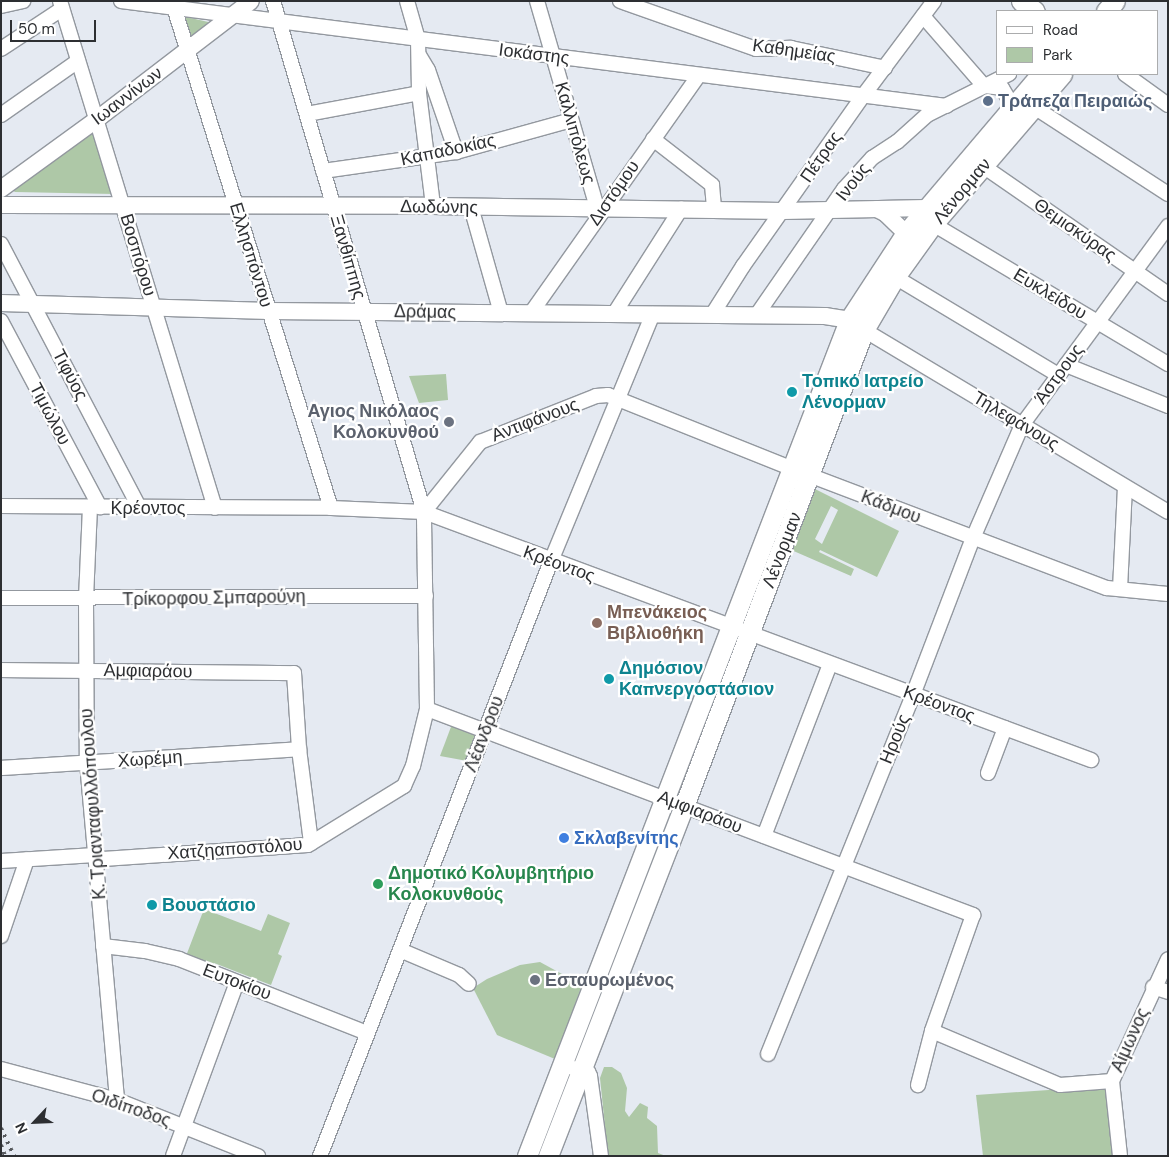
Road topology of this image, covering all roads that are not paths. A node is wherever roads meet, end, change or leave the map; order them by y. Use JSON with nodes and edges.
{"nodes":[{"id":1,"x":23,"y":1,"type":"edge"},
{"id":2,"x":121,"y":1,"type":"edge"},
{"id":3,"x":251,"y":1,"type":"edge"},
{"id":4,"x":273,"y":1,"type":"edge"},
{"id":5,"x":406,"y":1,"type":"edge"},
{"id":6,"x":537,"y":1,"type":"edge"},
{"id":7,"x":620,"y":1,"type":"edge"},
{"id":8,"x":934,"y":1,"type":"edge"},
{"id":9,"x":1021,"y":1,"type":"edge"},
{"id":10,"x":4,"y":4,"type":"edge"},
{"id":11,"x":173,"y":4,"type":"edge"},
{"id":12,"x":61,"y":5,"type":"edge"},
{"id":13,"x":1034,"y":10,"type":"edge"},
{"id":14,"x":232,"y":15,"type":"junction"},
{"id":15,"x":922,"y":16,"type":"junction"},
{"id":16,"x":280,"y":22,"type":"junction"},
{"id":17,"x":418,"y":46,"type":"junction"},
{"id":18,"x":1,"y":49,"type":"edge"},
{"id":19,"x":187,"y":51,"type":"junction"},
{"id":20,"x":553,"y":56,"type":"junction"},
{"id":21,"x":78,"y":61,"type":"junction"},
{"id":22,"x":884,"y":68,"type":"junction"},
{"id":23,"x":699,"y":75,"type":"junction"},
{"id":24,"x":1007,"y":75,"type":"edge"},
{"id":25,"x":1039,"y":75,"type":"edge"},
{"id":26,"x":1061,"y":75,"type":"edge"},
{"id":27,"x":1126,"y":75,"type":"edge"},
{"id":28,"x":984,"y":86,"type":"junction"},
{"id":29,"x":419,"y":93,"type":"junction"},
{"id":30,"x":863,"y":96,"type":"junction"},
{"id":31,"x":1168,"y":105,"type":"edge"},
{"id":32,"x":946,"y":106,"type":"junction"},
{"id":33,"x":1012,"y":106,"type":"junction"},
{"id":34,"x":1034,"y":107,"type":"junction"},
{"id":35,"x":306,"y":114,"type":"junction"},
{"id":36,"x":1,"y":115,"type":"edge"},
{"id":37,"x":96,"y":120,"type":"junction"},
{"id":38,"x":571,"y":120,"type":"junction"},
{"id":39,"x":653,"y":139,"type":"junction"},
{"id":40,"x":456,"y":152,"type":"junction"},
{"id":41,"x":426,"y":157,"type":"junction"},
{"id":42,"x":983,"y":166,"type":"junction"},
{"id":43,"x":323,"y":171,"type":"junction"},
{"id":44,"x":1,"y":189,"type":"edge"},
{"id":45,"x":1168,"y":194,"type":"edge"},
{"id":46,"x":1,"y":205,"type":"edge"},
{"id":47,"x":123,"y":206,"type":"junction"},
{"id":48,"x":333,"y":206,"type":"junction"},
{"id":49,"x":433,"y":206,"type":"junction"},
{"id":50,"x":236,"y":207,"type":"junction"},
{"id":51,"x":471,"y":207,"type":"junction"},
{"id":52,"x":601,"y":207,"type":"junction"},
{"id":53,"x":714,"y":208,"type":"junction"},
{"id":54,"x":680,"y":209,"type":"junction"},
{"id":55,"x":877,"y":209,"type":"junction"},
{"id":56,"x":783,"y":210,"type":"junction"},
{"id":57,"x":832,"y":210,"type":"junction"},
{"id":58,"x":930,"y":216,"type":"junction"},
{"id":59,"x":1168,"y":226,"type":"edge"},
{"id":60,"x":906,"y":233,"type":"junction"},
{"id":61,"x":1,"y":244,"type":"edge"},
{"id":62,"x":1134,"y":272,"type":"junction"},
{"id":63,"x":895,"y":277,"type":"junction"},
{"id":64,"x":1168,"y":294,"type":"edge"},
{"id":65,"x":1,"y":303,"type":"edge"},
{"id":66,"x":32,"y":304,"type":"junction"},
{"id":67,"x":154,"y":309,"type":"junction"},
{"id":68,"x":269,"y":311,"type":"junction"},
{"id":69,"x":364,"y":311,"type":"junction"},
{"id":70,"x":501,"y":313,"type":"junction"},
{"id":71,"x":532,"y":313,"type":"junction"},
{"id":72,"x":614,"y":314,"type":"junction"},
{"id":73,"x":653,"y":314,"type":"junction"},
{"id":74,"x":712,"y":315,"type":"junction"},
{"id":75,"x":756,"y":316,"type":"junction"},
{"id":76,"x":849,"y":320,"type":"junction"},
{"id":77,"x":1,"y":321,"type":"edge"},
{"id":78,"x":1097,"y":323,"type":"junction"},
{"id":79,"x":864,"y":330,"type":"junction"},
{"id":80,"x":1168,"y":364,"type":"edge"},
{"id":81,"x":1062,"y":370,"type":"junction"},
{"id":82,"x":620,"y":398,"type":"junction"},
{"id":83,"x":1168,"y":406,"type":"edge"},
{"id":84,"x":1022,"y":425,"type":"junction"},
{"id":85,"x":792,"y":469,"type":"junction"},
{"id":86,"x":811,"y":476,"type":"junction"},
{"id":87,"x":1125,"y":486,"type":"junction"},
{"id":88,"x":1,"y":506,"type":"edge"},
{"id":89,"x":95,"y":507,"type":"junction"},
{"id":90,"x":139,"y":507,"type":"junction"},
{"id":91,"x":215,"y":508,"type":"junction"},
{"id":92,"x":331,"y":508,"type":"junction"},
{"id":93,"x":424,"y":512,"type":"junction"},
{"id":94,"x":1168,"y":512,"type":"edge"},
{"id":95,"x":973,"y":538,"type":"junction"},
{"id":96,"x":551,"y":561,"type":"junction"},
{"id":97,"x":1120,"y":589,"type":"junction"},
{"id":98,"x":1168,"y":594,"type":"edge"},
{"id":99,"x":426,"y":596,"type":"junction"},
{"id":100,"x":1,"y":598,"type":"edge"},
{"id":101,"x":86,"y":599,"type":"junction"},
{"id":102,"x":732,"y":626,"type":"junction"},
{"id":103,"x":750,"y":633,"type":"junction"},
{"id":104,"x":830,"y":664,"type":"junction"},
{"id":105,"x":1,"y":670,"type":"edge"},
{"id":106,"x":86,"y":670,"type":"junction"},
{"id":107,"x":913,"y":695,"type":"junction"},
{"id":108,"x":427,"y":709,"type":"junction"},
{"id":109,"x":699,"y":712,"type":"junction"},
{"id":110,"x":717,"y":719,"type":"junction"},
{"id":111,"x":1005,"y":728,"type":"junction"},
{"id":112,"x":485,"y":731,"type":"junction"},
{"id":113,"x":300,"y":749,"type":"junction"},
{"id":114,"x":1090,"y":760,"type":"dead end"},
{"id":115,"x":87,"y":763,"type":"junction"},
{"id":116,"x":1,"y":768,"type":"edge"},
{"id":117,"x":988,"y":773,"type":"dead end"},
{"id":118,"x":666,"y":799,"type":"junction"},
{"id":119,"x":684,"y":806,"type":"junction"},
{"id":120,"x":764,"y":836,"type":"junction"},
{"id":121,"x":311,"y":843,"type":"junction"},
{"id":122,"x":95,"y":855,"type":"junction"},
{"id":123,"x":27,"y":859,"type":"junction"},
{"id":124,"x":1,"y":861,"type":"edge"},
{"id":125,"x":844,"y":866,"type":"junction"},
{"id":126,"x":1,"y":936,"type":"edge"},
{"id":127,"x":103,"y":946,"type":"junction"},
{"id":128,"x":400,"y":950,"type":"junction"},
{"id":129,"x":1168,"y":959,"type":"edge"},
{"id":130,"x":237,"y":982,"type":"junction"},
{"id":131,"x":469,"y":984,"type":"dead end"},
{"id":132,"x":1154,"y":987,"type":"junction"},
{"id":133,"x":1168,"y":992,"type":"edge"},
{"id":134,"x":932,"y":1031,"type":"junction"},
{"id":135,"x":367,"y":1033,"type":"junction"},
{"id":136,"x":768,"y":1054,"type":"dead end"},
{"id":137,"x":563,"y":1065,"type":"junction"},
{"id":138,"x":1,"y":1069,"type":"edge"},
{"id":139,"x":581,"y":1071,"type":"junction"},
{"id":140,"x":1112,"y":1082,"type":"junction"},
{"id":141,"x":918,"y":1084,"type":"dead end"},
{"id":142,"x":118,"y":1100,"type":"junction"},
{"id":143,"x":185,"y":1126,"type":"junction"},
{"id":144,"x":173,"y":1156,"type":"edge"},
{"id":145,"x":258,"y":1156,"type":"edge"},
{"id":146,"x":320,"y":1156,"type":"edge"},
{"id":147,"x":527,"y":1156,"type":"edge"},
{"id":148,"x":548,"y":1156,"type":"edge"},
{"id":149,"x":601,"y":1156,"type":"edge"},
{"id":150,"x":1120,"y":1156,"type":"edge"}],
"edges":[{"from":1,"to":10,"type":"street"},
{"from":2,"to":11,"type":"street","name":"Ιοκάστης"},
{"from":3,"to":14,"type":"street","name":"Ιωαννίνων"},
{"from":4,"to":16,"type":"street","name":"Ξανθίππης"},
{"from":5,"to":17,"type":"street"},
{"from":6,"to":20,"type":"street","name":"Καλλιπόλεως"},
{"from":7,"to":22,"type":"street","name":"Καθημείας"},
{"from":8,"to":15,"type":"street","name":"Πέτρας"},
{"from":9,"to":13,"type":"main road"},
{"from":11,"to":14,"type":"street","name":"Ιοκάστης"},
{"from":11,"to":19,"type":"street","name":"Ελλησπόντου"},
{"from":12,"to":18,"type":"street"},
{"from":12,"to":21,"type":"street","name":"Βοσπόρου"},
{"from":14,"to":16,"type":"street","name":"Ιοκάστης"},
{"from":14,"to":19,"type":"street","name":"Ιωαννίνων"},
{"from":15,"to":22,"type":"street","name":"Πέτρας"},
{"from":15,"to":28,"type":"street"},
{"from":16,"to":17,"type":"street","name":"Ιοκάστης"},
{"from":16,"to":35,"type":"street","name":"Ξανθίππης"},
{"from":17,"to":20,"type":"street","name":"Ιοκάστης"},
{"from":17,"to":29,"type":"street"},
{"from":17,"to":40,"type":"street"},
{"from":19,"to":37,"type":"street","name":"Ιωαννίνων"},
{"from":19,"to":50,"type":"street","name":"Ελλησπόντου"},
{"from":20,"to":23,"type":"street","name":"Ιοκάστης"},
{"from":20,"to":38,"type":"street","name":"Καλλιπόλεως"},
{"from":21,"to":36,"type":"street"},
{"from":21,"to":37,"type":"street","name":"Βοσπόρου"},
{"from":22,"to":30,"type":"street","name":"Πέτρας"},
{"from":23,"to":30,"type":"street","name":"Ιοκάστης"},
{"from":23,"to":39,"type":"street","name":"Διστόμου"},
{"from":24,"to":28,"type":"street"},
{"from":25,"to":33,"type":"main road","name":"Λένορμαν"},
{"from":26,"to":34,"type":"main road","name":"Λένορμαν"},
{"from":27,"to":31,"type":"street"},
{"from":28,"to":32,"type":"street","name":"Ινούς"},
{"from":28,"to":33,"type":"street"},
{"from":29,"to":35,"type":"street"},
{"from":29,"to":41,"type":"street"},
{"from":30,"to":32,"type":"street","name":"Ιοκάστης"},
{"from":30,"to":56,"type":"street","name":"Πέτρας"},
{"from":32,"to":57,"type":"street","name":"Ινούς"},
{"from":33,"to":58,"type":"main road","name":"Λένορμαν"},
{"from":34,"to":42,"type":"main road","name":"Λένορμαν"},
{"from":34,"to":45,"type":"street"},
{"from":35,"to":43,"type":"street","name":"Ξανθίππης"},
{"from":37,"to":44,"type":"street","name":"Ιωαννίνων"},
{"from":37,"to":47,"type":"street","name":"Βοσπόρου"},
{"from":38,"to":40,"type":"street","name":"Καπαδοκίας"},
{"from":38,"to":52,"type":"street","name":"Καλλιπόλεως"},
{"from":39,"to":52,"type":"street","name":"Διστόμου"},
{"from":39,"to":53,"type":"street"},
{"from":40,"to":41,"type":"street","name":"Καπαδοκίας"},
{"from":41,"to":43,"type":"street","name":"Καπαδοκίας"},
{"from":41,"to":49,"type":"street"},
{"from":42,"to":58,"type":"main road","name":"Λένορμαν"},
{"from":42,"to":62,"type":"street","name":"Θεμισκύρας"},
{"from":43,"to":48,"type":"street","name":"Ξανθίππης"},
{"from":46,"to":47,"type":"street","name":"Δωδώνης"},
{"from":47,"to":50,"type":"street","name":"Δωδώνης"},
{"from":47,"to":67,"type":"street","name":"Βοσπόρου"},
{"from":48,"to":49,"type":"street","name":"Δωδώνης"},
{"from":48,"to":50,"type":"street","name":"Δωδώνης"},
{"from":48,"to":69,"type":"street","name":"Ξανθίππης"},
{"from":49,"to":51,"type":"street","name":"Δωδώνης"},
{"from":50,"to":68,"type":"street","name":"Ελλησπόντου"},
{"from":51,"to":52,"type":"street","name":"Δωδώνης"},
{"from":51,"to":70,"type":"street"},
{"from":52,"to":54,"type":"street","name":"Δωδώνης"},
{"from":52,"to":71,"type":"street","name":"Διστόμου"},
{"from":53,"to":54,"type":"street","name":"Δωδώνης"},
{"from":53,"to":56,"type":"street","name":"Δωδώνης"},
{"from":54,"to":72,"type":"street"},
{"from":55,"to":57,"type":"street","name":"Δωδώνης"},
{"from":55,"to":58,"type":"street","name":"Δωδώνης"},
{"from":55,"to":60,"type":"street"},
{"from":56,"to":57,"type":"street","name":"Δωδώνης"},
{"from":56,"to":74,"type":"street","name":"Πέτρας"},
{"from":57,"to":75,"type":"street","name":"Ινούς"},
{"from":58,"to":60,"type":"main road","name":"Λένορμαν"},
{"from":58,"to":63,"type":"main road","name":"Λένορμαν"},
{"from":58,"to":78,"type":"street","name":"Ευκλείδου"},
{"from":59,"to":62,"type":"street","name":"Άστρους"},
{"from":60,"to":76,"type":"main road","name":"Λένορμαν"},
{"from":61,"to":66,"type":"street","name":"Τιφύος"},
{"from":62,"to":64,"type":"street","name":"Θεμισκύρας"},
{"from":62,"to":78,"type":"street","name":"Άστρους"},
{"from":63,"to":79,"type":"main road","name":"Λένορμαν"},
{"from":63,"to":81,"type":"street"},
{"from":65,"to":66,"type":"street","name":"Δράμας"},
{"from":66,"to":67,"type":"street","name":"Δράμας"},
{"from":66,"to":90,"type":"street","name":"Τιφύος"},
{"from":67,"to":68,"type":"street","name":"Δράμας"},
{"from":67,"to":91,"type":"street","name":"Βοσπόρου"},
{"from":68,"to":69,"type":"street","name":"Δράμας"},
{"from":68,"to":92,"type":"street","name":"Ελλησπόντου"},
{"from":69,"to":70,"type":"street","name":"Δράμας"},
{"from":69,"to":93,"type":"street","name":"Ξανθίππης"},
{"from":70,"to":71,"type":"street","name":"Δράμας"},
{"from":71,"to":72,"type":"street","name":"Δράμας"},
{"from":72,"to":73,"type":"street","name":"Δράμας"},
{"from":73,"to":74,"type":"street","name":"Δράμας"},
{"from":73,"to":82,"type":"street","name":"Λέανδρου"},
{"from":74,"to":75,"type":"street","name":"Δράμας"},
{"from":75,"to":76,"type":"street","name":"Δράμας"},
{"from":76,"to":79,"type":"street"},
{"from":76,"to":85,"type":"main road","name":"Λένορμαν"},
{"from":77,"to":89,"type":"street","name":"Τιμώλου"},
{"from":78,"to":80,"type":"street","name":"Ευκλείδου"},
{"from":78,"to":81,"type":"street","name":"Άστρους"},
{"from":79,"to":84,"type":"street","name":"Τηλεφάνους"},
{"from":79,"to":86,"type":"main road","name":"Λένορμαν"},
{"from":81,"to":83,"type":"street"},
{"from":81,"to":84,"type":"street","name":"Άστρους"},
{"from":82,"to":85,"type":"street","name":"Κάδμου"},
{"from":82,"to":93,"type":"street","name":"Αντιφάνους"},
{"from":82,"to":96,"type":"street","name":"Λέανδρου"},
{"from":84,"to":87,"type":"street","name":"Τηλεφάνους"},
{"from":84,"to":95,"type":"street","name":"Ηρούς"},
{"from":85,"to":86,"type":"street","name":"Κάδμου"},
{"from":85,"to":102,"type":"main road","name":"Λένορμαν"},
{"from":86,"to":95,"type":"street","name":"Κάδμου"},
{"from":86,"to":103,"type":"main road","name":"Λένορμαν"},
{"from":87,"to":94,"type":"street","name":"Τηλεφάνους"},
{"from":87,"to":97,"type":"street"},
{"from":88,"to":89,"type":"street","name":"Κρέοντος"},
{"from":89,"to":90,"type":"street","name":"Κρέοντος"},
{"from":89,"to":101,"type":"street","name":"Κ. Τριανταφυλλόπουλου"},
{"from":90,"to":91,"type":"street","name":"Κρέοντος"},
{"from":91,"to":92,"type":"street","name":"Κρέοντος"},
{"from":92,"to":93,"type":"street","name":"Κρέοντος"},
{"from":93,"to":96,"type":"street","name":"Κρέοντος"},
{"from":93,"to":99,"type":"street","name":"Ξανθίππης"},
{"from":95,"to":97,"type":"street","name":"Κάδμου"},
{"from":95,"to":107,"type":"street","name":"Ηρούς"},
{"from":96,"to":102,"type":"street","name":"Κρέοντος"},
{"from":96,"to":112,"type":"street","name":"Λέανδρου"},
{"from":97,"to":98,"type":"street","name":"Κάδμου"},
{"from":99,"to":101,"type":"street","name":"Τρίκορφου Σμπαρούνη"},
{"from":99,"to":108,"type":"street","name":"Χατζηαποστόλου"},
{"from":100,"to":101,"type":"street","name":"Τρίκορφου Σμπαρούνη"},
{"from":101,"to":106,"type":"street","name":"Κ. Τριανταφυλλόπουλου"},
{"from":102,"to":103,"type":"street","name":"Κρέοντος"},
{"from":102,"to":109,"type":"main road","name":"Λένορμαν"},
{"from":103,"to":104,"type":"street","name":"Κρέοντος"},
{"from":103,"to":110,"type":"main road","name":"Λένορμαν"},
{"from":104,"to":107,"type":"street","name":"Κρέοντος"},
{"from":104,"to":120,"type":"street"},
{"from":105,"to":106,"type":"street","name":"Αμφιαράου"},
{"from":106,"to":113,"type":"street","name":"Αμφιαράου"},
{"from":106,"to":115,"type":"street","name":"Κ. Τριανταφυλλόπουλου"},
{"from":107,"to":111,"type":"street","name":"Κρέοντος"},
{"from":107,"to":125,"type":"street","name":"Ηρούς"},
{"from":108,"to":112,"type":"street","name":"Αμφιαράου"},
{"from":108,"to":121,"type":"street","name":"Χατζηαποστόλου"},
{"from":109,"to":110,"type":"main road"},
{"from":109,"to":118,"type":"main road","name":"Λένορμαν"},
{"from":110,"to":119,"type":"main road","name":"Λένορμαν"},
{"from":111,"to":114,"type":"street","name":"Κρέοντος"},
{"from":111,"to":117,"type":"street"},
{"from":112,"to":118,"type":"street","name":"Αμφιαράου"},
{"from":112,"to":128,"type":"street","name":"Λέανδρου"},
{"from":113,"to":115,"type":"street","name":"Χωρέμη"},
{"from":113,"to":121,"type":"street"},
{"from":115,"to":116,"type":"street","name":"Χωρέμη"},
{"from":115,"to":122,"type":"street","name":"Κ. Τριανταφυλλόπουλου"},
{"from":118,"to":119,"type":"street","name":"Αμφιαράου"},
{"from":118,"to":137,"type":"main road","name":"Λένορμαν"},
{"from":119,"to":120,"type":"street","name":"Αμφιαράου"},
{"from":119,"to":139,"type":"main road","name":"Λένορμαν"},
{"from":120,"to":125,"type":"street","name":"Αμφιαράου"},
{"from":121,"to":122,"type":"street","name":"Χατζηαποστόλου"},
{"from":122,"to":123,"type":"street","name":"Χατζηαποστόλου"},
{"from":122,"to":127,"type":"street","name":"Κ. Τριανταφυλλόπουλου"},
{"from":123,"to":124,"type":"street","name":"Χατζηαποστόλου"},
{"from":123,"to":126,"type":"street"},
{"from":125,"to":134,"type":"street","name":"Αμφιαράου"},
{"from":125,"to":136,"type":"street","name":"Ηρούς"},
{"from":127,"to":130,"type":"street","name":"Ευτοκίου"},
{"from":127,"to":142,"type":"street","name":"Κ. Τριανταφυλλόπουλου"},
{"from":128,"to":131,"type":"street"},
{"from":128,"to":135,"type":"street","name":"Λέανδρου"},
{"from":129,"to":132,"type":"street","name":"Αίμωνος"},
{"from":130,"to":135,"type":"street","name":"Ευτοκίου"},
{"from":130,"to":143,"type":"street"},
{"from":132,"to":133,"type":"street"},
{"from":132,"to":140,"type":"street","name":"Αίμωνος"},
{"from":134,"to":140,"type":"street"},
{"from":134,"to":141,"type":"street"},
{"from":135,"to":146,"type":"street","name":"Λέανδρου"},
{"from":137,"to":139,"type":"street"},
{"from":137,"to":147,"type":"main road","name":"Λένορμαν"},
{"from":138,"to":142,"type":"street","name":"Οιδίποδος"},
{"from":139,"to":148,"type":"main road","name":"Λένορμαν"},
{"from":139,"to":149,"type":"street"},
{"from":140,"to":150,"type":"street","name":"Αίμωνος"},
{"from":142,"to":143,"type":"street","name":"Οιδίποδος"},
{"from":143,"to":144,"type":"street"},
{"from":143,"to":145,"type":"street","name":"Οιδίποδος"}]}
